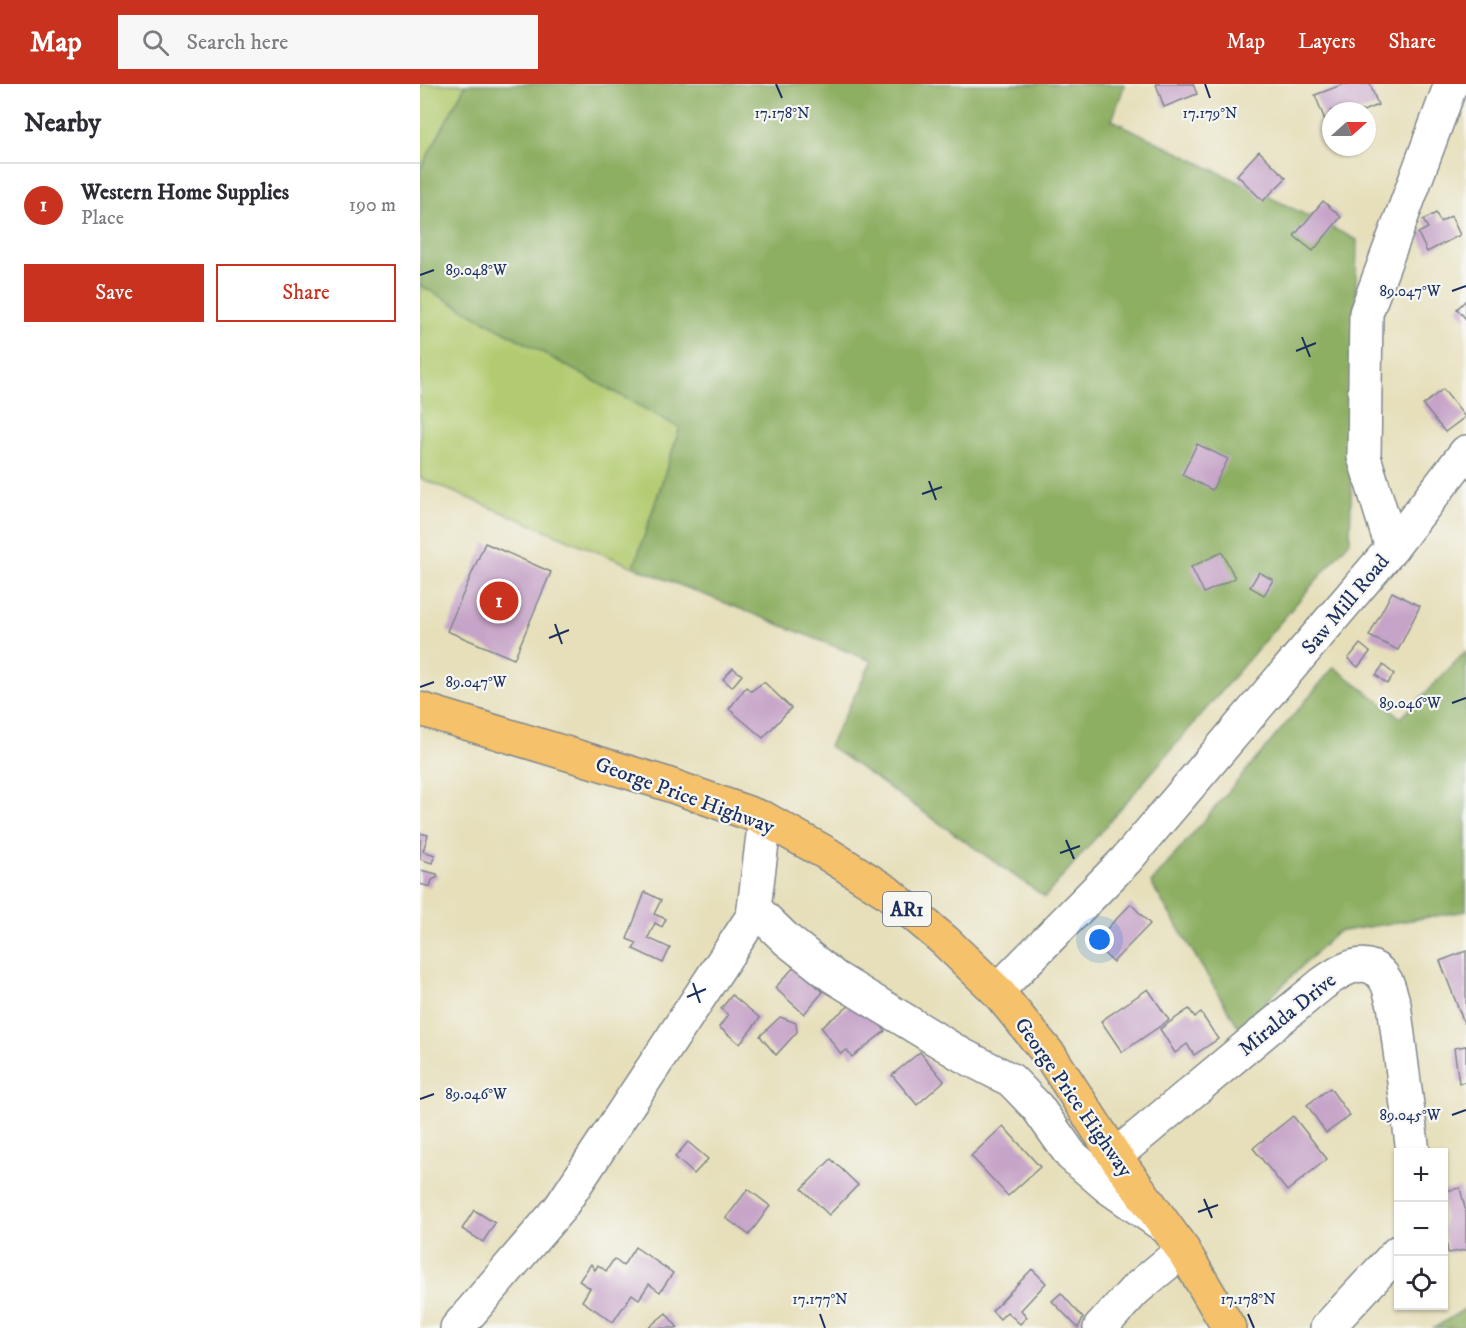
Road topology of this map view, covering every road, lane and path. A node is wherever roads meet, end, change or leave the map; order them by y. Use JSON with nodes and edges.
{"nodes":[{"id":1,"x":1451,"y":84,"type":"edge"},
{"id":2,"x":1466,"y":452,"type":"edge"},
{"id":3,"x":1392,"y":548,"type":"junction"},
{"id":4,"x":420,"y":709,"type":"edge"},
{"id":5,"x":765,"y":819,"type":"junction"},
{"id":6,"x":755,"y":909,"type":"junction"},
{"id":7,"x":997,"y":991,"type":"junction"},
{"id":8,"x":1412,"y":1148,"type":"edge"},
{"id":9,"x":1115,"y":1156,"type":"junction"},
{"id":10,"x":1176,"y":1240,"type":"junction"},
{"id":11,"x":1394,"y":1256,"type":"edge"},
{"id":12,"x":457,"y":1328,"type":"edge"},
{"id":13,"x":1100,"y":1328,"type":"edge"},
{"id":14,"x":1228,"y":1328,"type":"edge"},
{"id":15,"x":1327,"y":1328,"type":"edge"}],
"edges":[{"from":1,"to":3,"type":"street","name":"Saw Mill Road"},
{"from":2,"to":3,"type":"street"},
{"from":3,"to":7,"type":"street","name":"Saw Mill Road"},
{"from":4,"to":5,"type":"highway","name":"George Price Highway","number":"AR1"},
{"from":5,"to":6,"type":"street"},
{"from":5,"to":7,"type":"highway","name":"George Price Highway","number":"AR1"},
{"from":6,"to":10,"type":"street"},
{"from":6,"to":12,"type":"street"},
{"from":7,"to":9,"type":"highway","name":"George Price Highway","number":"AR1"},
{"from":8,"to":9,"type":"street","name":"Miralda Drive"},
{"from":9,"to":10,"type":"highway","name":"George Price Highway","number":"AR1"},
{"from":10,"to":13,"type":"street"},
{"from":10,"to":14,"type":"highway","name":"George Price Highway","number":"AR1"},
{"from":11,"to":15,"type":"street"}]}
